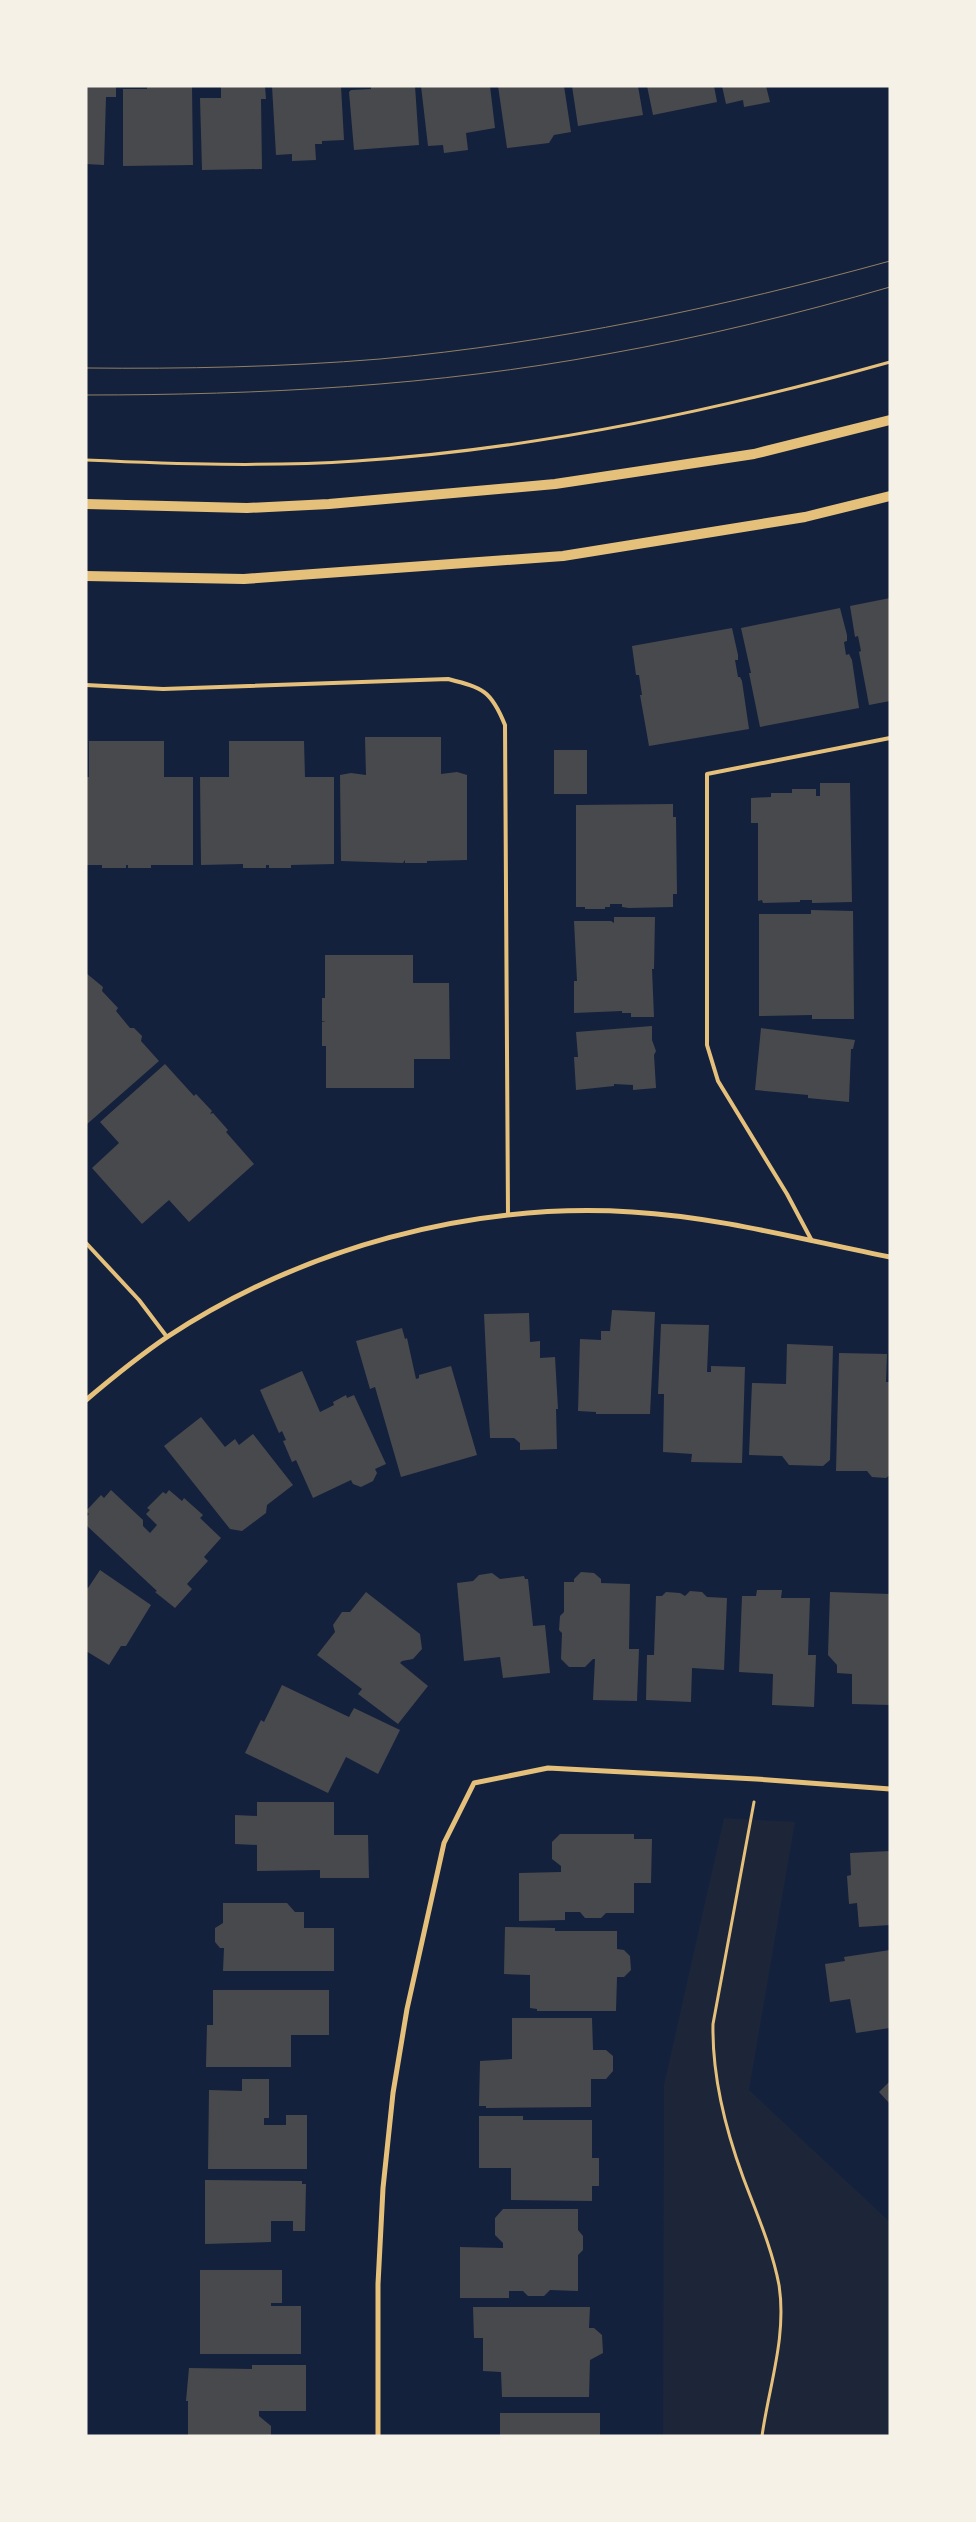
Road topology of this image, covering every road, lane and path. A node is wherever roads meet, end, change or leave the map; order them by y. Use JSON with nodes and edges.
{"nodes":[{"id":1,"x":890,"y":362,"type":"edge"},
{"id":2,"x":890,"y":420,"type":"edge"},
{"id":3,"x":86,"y":460,"type":"edge"},
{"id":4,"x":890,"y":496,"type":"edge"},
{"id":5,"x":86,"y":504,"type":"edge"},
{"id":6,"x":86,"y":576,"type":"edge"},
{"id":7,"x":86,"y":684,"type":"edge"},
{"id":8,"x":890,"y":738,"type":"edge"},
{"id":9,"x":508,"y":1215,"type":"junction"},
{"id":10,"x":812,"y":1241,"type":"junction"},
{"id":11,"x":86,"y":1243,"type":"edge"},
{"id":12,"x":890,"y":1257,"type":"edge"},
{"id":13,"x":167,"y":1337,"type":"junction"},
{"id":14,"x":86,"y":1400,"type":"edge"},
{"id":15,"x":756,"y":1779,"type":"junction"},
{"id":16,"x":890,"y":1789,"type":"edge"},
{"id":17,"x":378,"y":2436,"type":"edge"},
{"id":18,"x":762,"y":2436,"type":"edge"}],
"edges":[{"from":1,"to":3,"type":"path"},
{"from":2,"to":5,"type":"main road"},
{"from":4,"to":6,"type":"main road"},
{"from":7,"to":9,"type":"lane"},
{"from":8,"to":10,"type":"lane"},
{"from":9,"to":10,"type":"street"},
{"from":9,"to":13,"type":"street"},
{"from":10,"to":12,"type":"street"},
{"from":11,"to":13,"type":"lane"},
{"from":13,"to":14,"type":"street"},
{"from":15,"to":16,"type":"street"},
{"from":15,"to":17,"type":"street"},
{"from":15,"to":18,"type":"path"}]}
